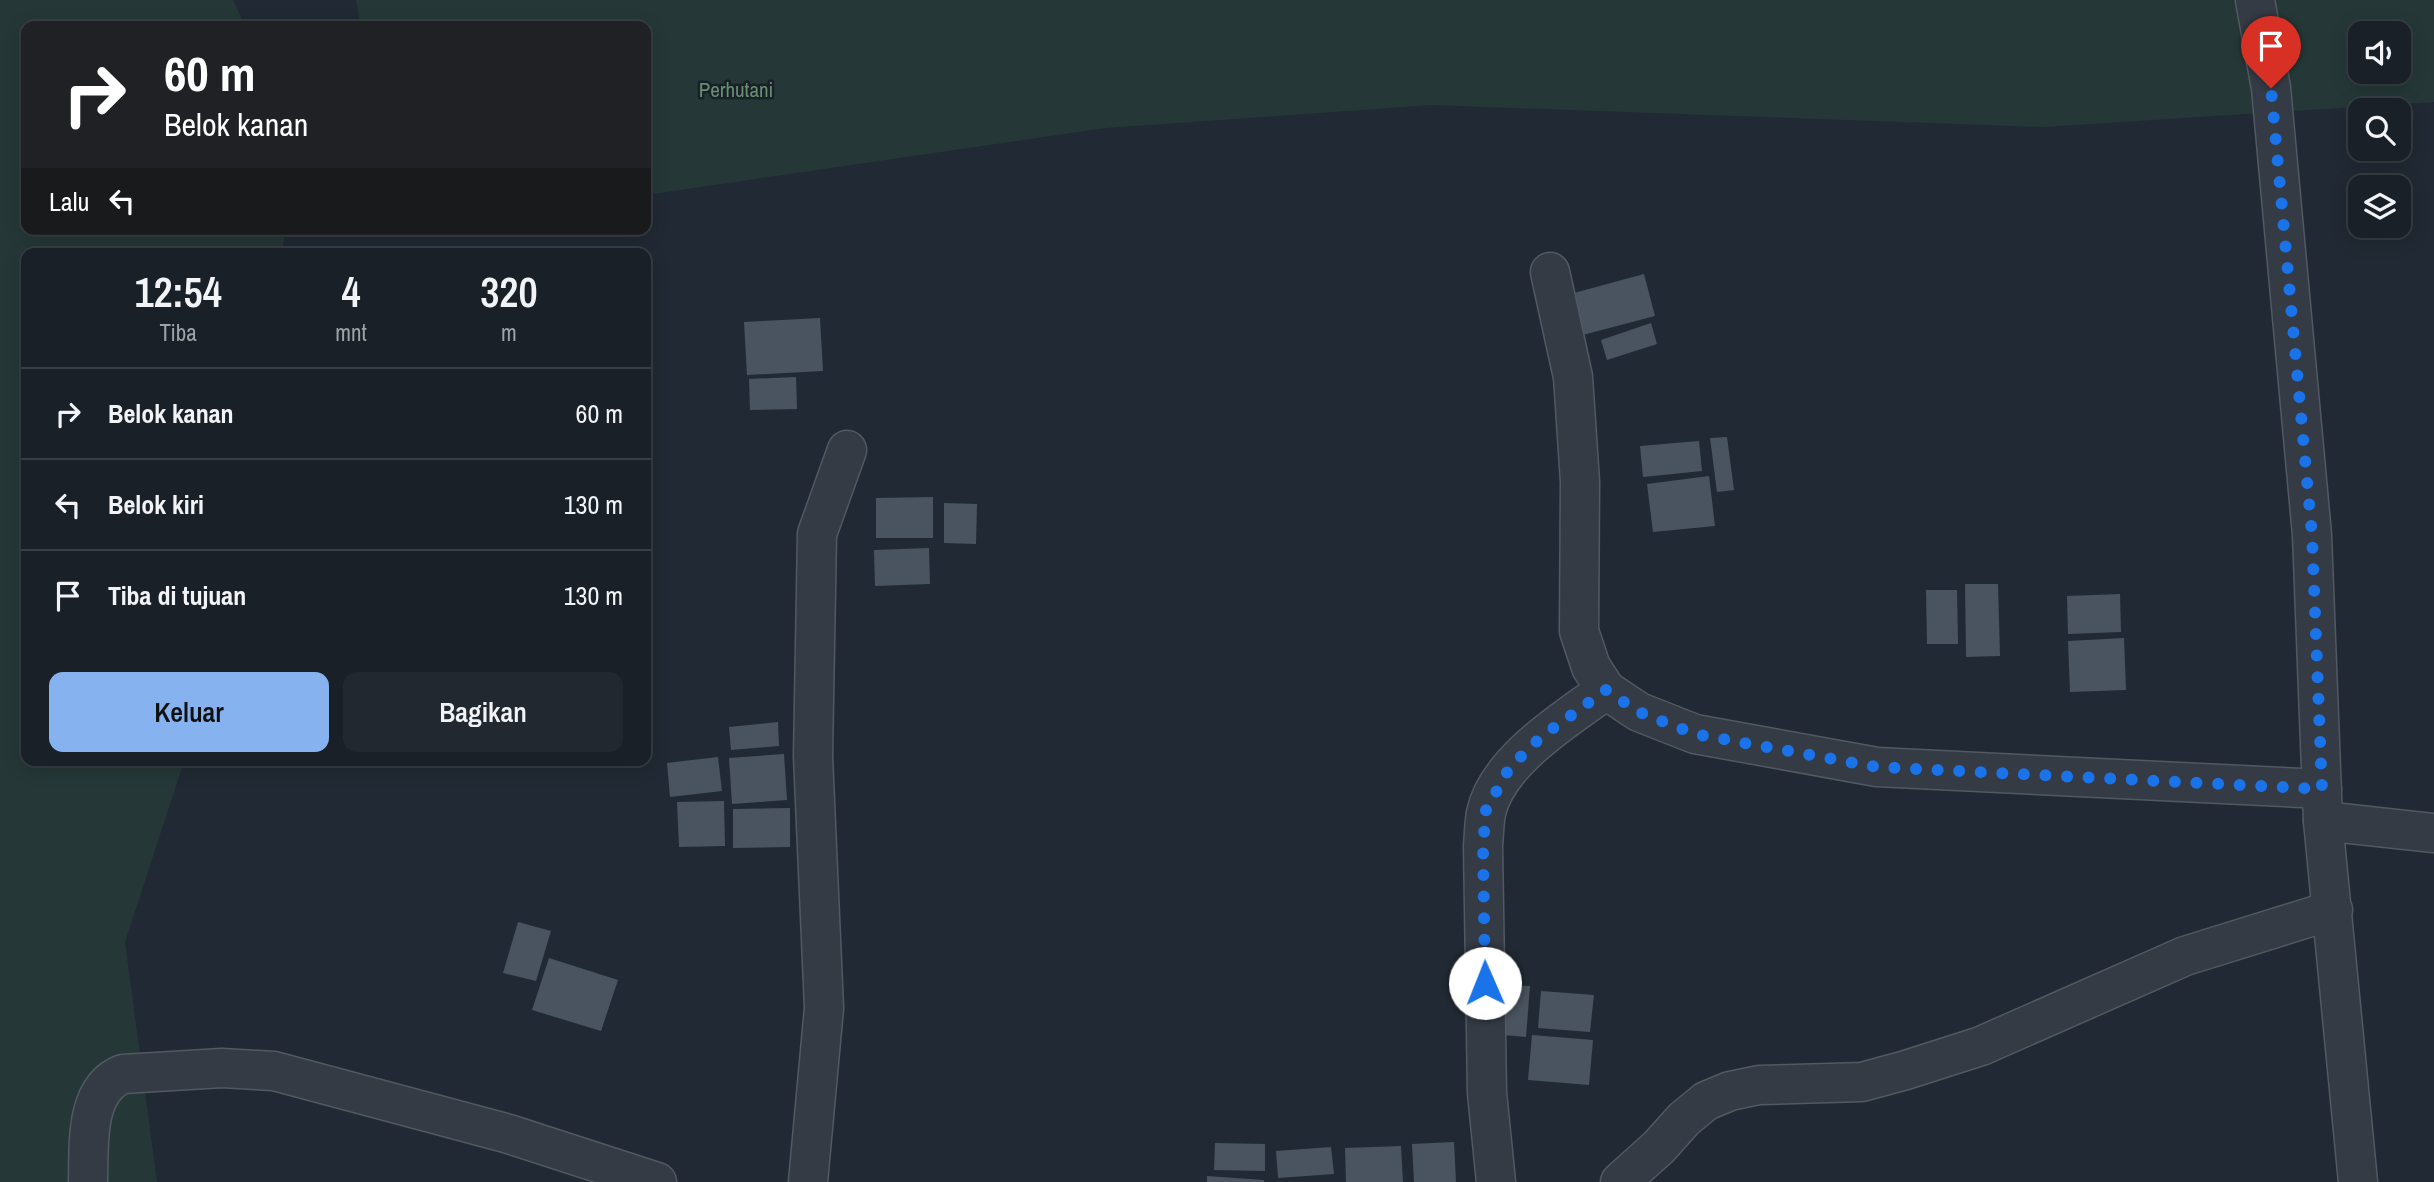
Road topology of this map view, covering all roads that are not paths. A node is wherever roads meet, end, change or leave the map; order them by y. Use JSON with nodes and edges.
{"nodes":[{"id":1,"x":2255,"y":0,"type":"edge"},
{"id":2,"x":1550,"y":272,"type":"dead end"},
{"id":3,"x":847,"y":450,"type":"dead end"},
{"id":4,"x":1606,"y":690,"type":"junction"},
{"id":5,"x":2323,"y":805,"type":"junction"},
{"id":6,"x":2434,"y":833,"type":"edge"},
{"id":7,"x":2333,"y":910,"type":"junction"},
{"id":8,"x":88,"y":1182,"type":"edge"},
{"id":9,"x":657,"y":1182,"type":"edge"},
{"id":10,"x":808,"y":1182,"type":"edge"},
{"id":11,"x":1496,"y":1182,"type":"edge"},
{"id":12,"x":1620,"y":1182,"type":"edge"},
{"id":13,"x":2358,"y":1182,"type":"edge"}],
"edges":[{"from":1,"to":5,"type":"street"},
{"from":2,"to":4,"type":"street"},
{"from":3,"to":10,"type":"street"},
{"from":4,"to":5,"type":"street"},
{"from":4,"to":11,"type":"street"},
{"from":5,"to":6,"type":"street"},
{"from":5,"to":7,"type":"street"},
{"from":7,"to":12,"type":"street"},
{"from":7,"to":13,"type":"street"},
{"from":8,"to":9,"type":"street"}]}
